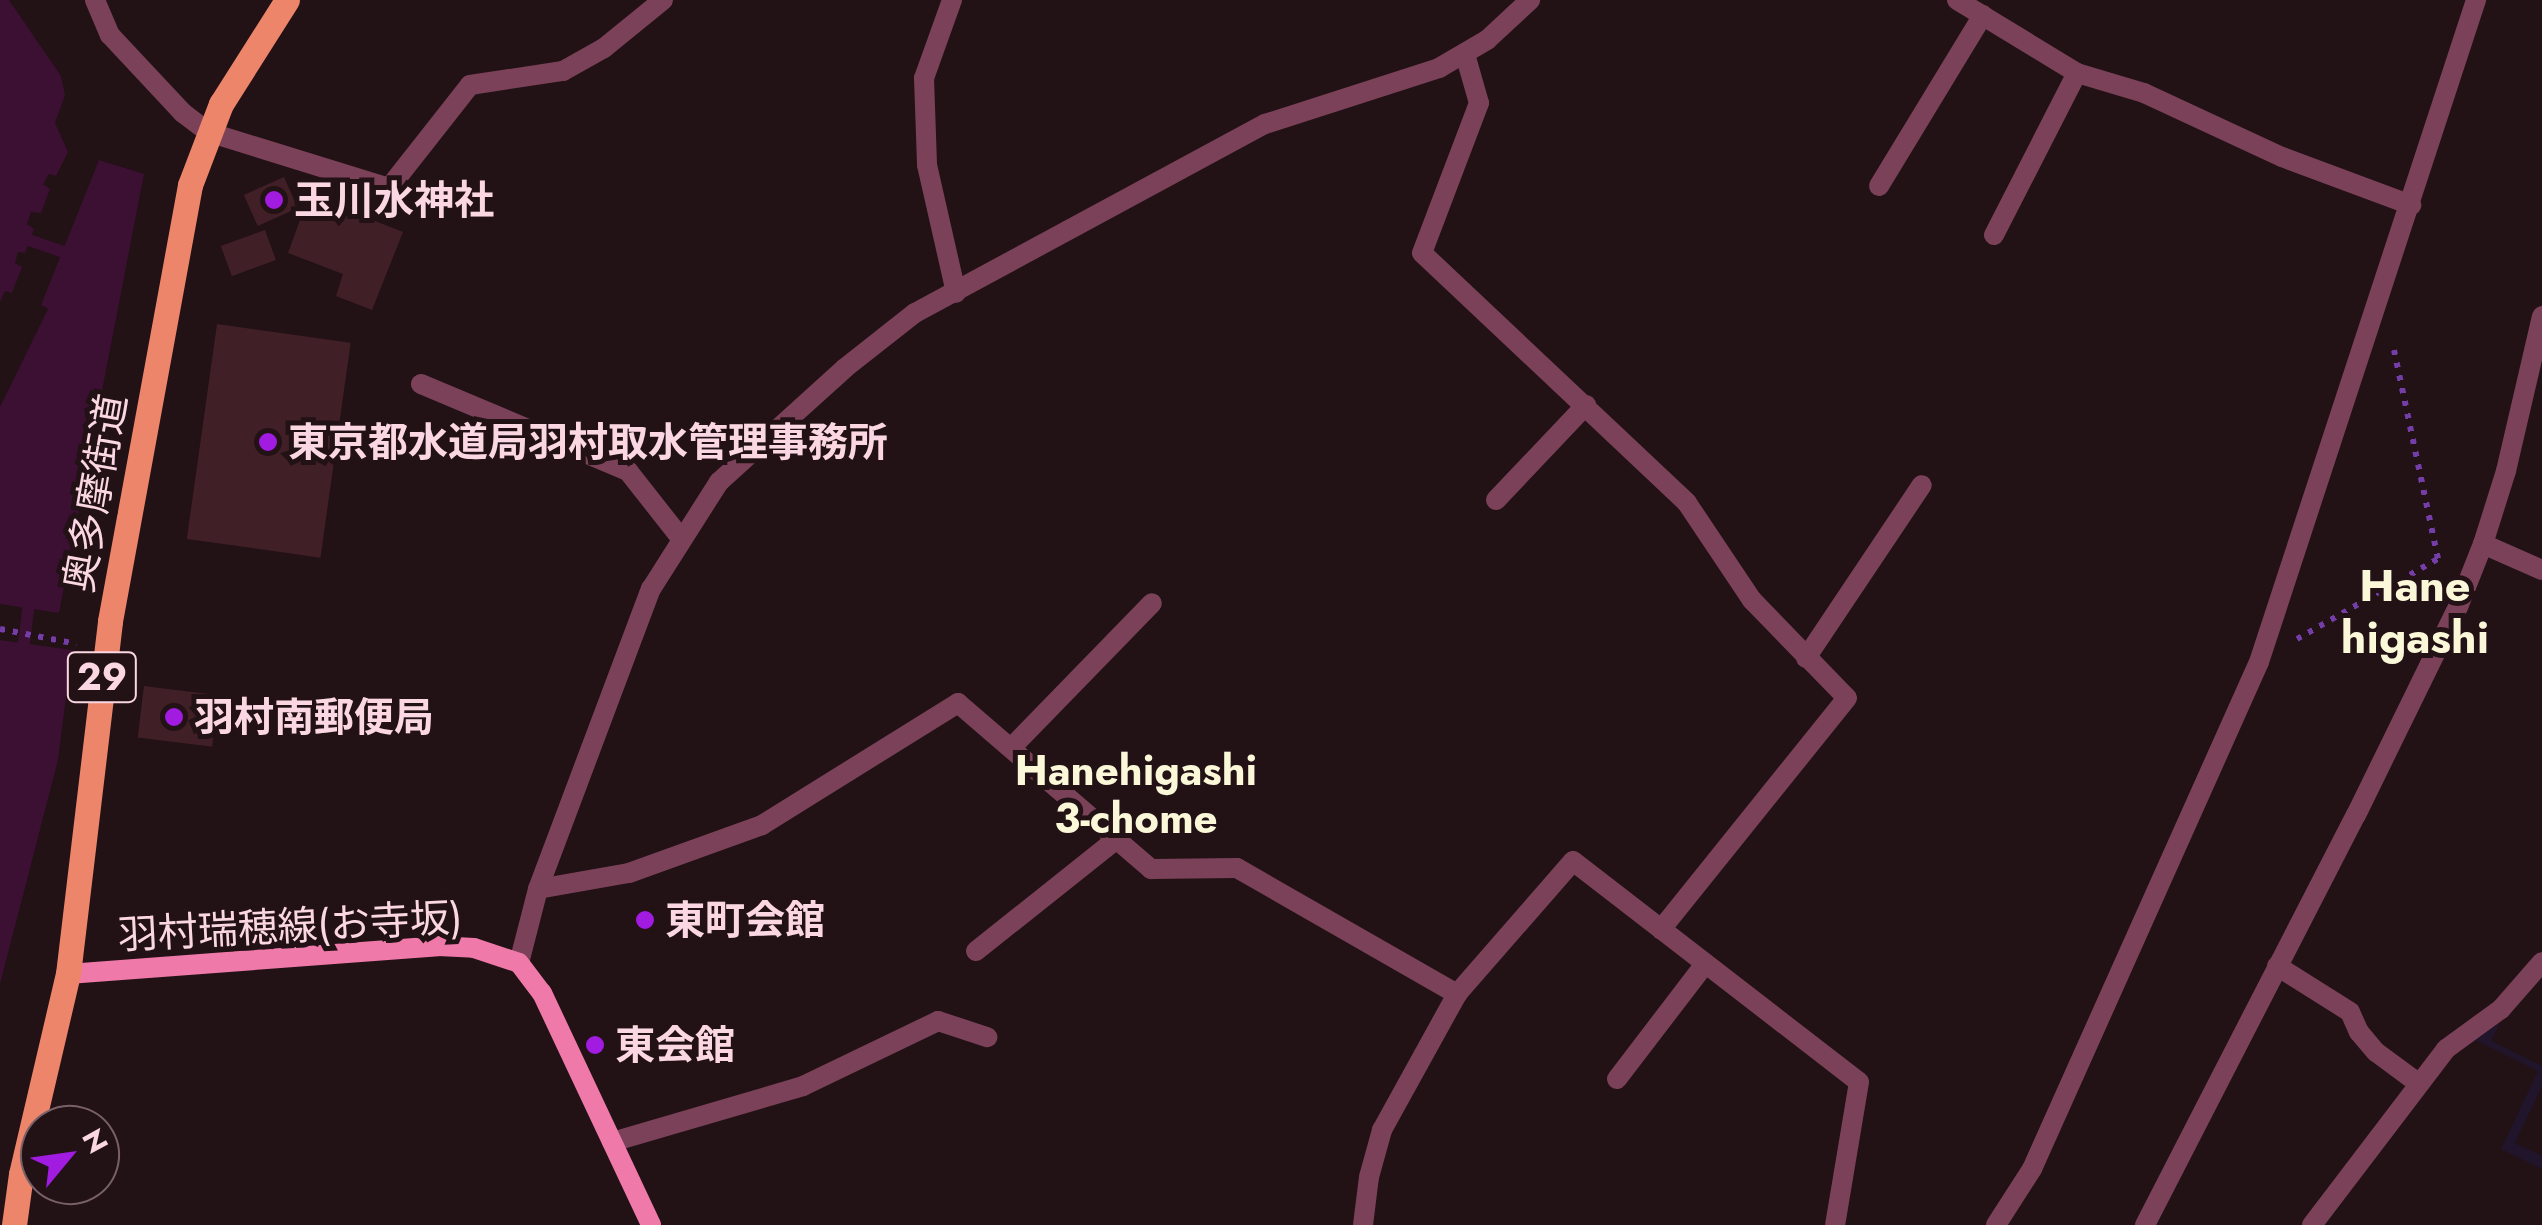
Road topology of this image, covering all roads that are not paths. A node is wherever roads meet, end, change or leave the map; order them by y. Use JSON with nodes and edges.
{"nodes":[{"id":1,"x":96,"y":0,"type":"edge"},
{"id":2,"x":287,"y":0,"type":"edge"},
{"id":3,"x":663,"y":0,"type":"edge"},
{"id":4,"x":952,"y":0,"type":"edge"},
{"id":5,"x":1530,"y":0,"type":"edge"},
{"id":6,"x":1957,"y":0,"type":"edge"},
{"id":7,"x":2476,"y":0,"type":"edge"},
{"id":8,"x":1982,"y":15,"type":"junction"},
{"id":9,"x":1465,"y":54,"type":"junction"},
{"id":10,"x":2077,"y":72,"type":"junction"},
{"id":11,"x":208,"y":132,"type":"junction"},
{"id":12,"x":1879,"y":186,"type":"dead end"},
{"id":13,"x":2412,"y":205,"type":"junction"},
{"id":14,"x":1994,"y":235,"type":"dead end"},
{"id":15,"x":956,"y":293,"type":"junction"},
{"id":16,"x":2542,"y":316,"type":"edge"},
{"id":17,"x":421,"y":384,"type":"dead end"},
{"id":18,"x":1586,"y":405,"type":"junction"},
{"id":19,"x":1922,"y":485,"type":"dead end"},
{"id":20,"x":1496,"y":500,"type":"dead end"},
{"id":21,"x":680,"y":537,"type":"junction"},
{"id":22,"x":2483,"y":544,"type":"junction"},
{"id":23,"x":2542,"y":570,"type":"edge"},
{"id":24,"x":1152,"y":603,"type":"dead end"},
{"id":25,"x":1806,"y":658,"type":"junction"},
{"id":26,"x":1011,"y":748,"type":"junction"},
{"id":27,"x":1117,"y":839,"type":"junction"},
{"id":28,"x":538,"y":889,"type":"junction"},
{"id":29,"x":1662,"y":929,"type":"junction"},
{"id":30,"x":976,"y":951,"type":"dead end"},
{"id":31,"x":2542,"y":962,"type":"edge"},
{"id":32,"x":519,"y":963,"type":"junction"},
{"id":33,"x":1704,"y":964,"type":"junction"},
{"id":34,"x":2276,"y":966,"type":"junction"},
{"id":35,"x":68,"y":974,"type":"junction"},
{"id":36,"x":1457,"y":994,"type":"junction"},
{"id":37,"x":987,"y":1037,"type":"dead end"},
{"id":38,"x":1617,"y":1079,"type":"dead end"},
{"id":39,"x":2418,"y":1083,"type":"junction"},
{"id":40,"x":612,"y":1142,"type":"junction"},
{"id":41,"x":1365,"y":1224,"type":"edge"},
{"id":42,"x":14,"y":1225,"type":"edge"},
{"id":43,"x":651,"y":1225,"type":"edge"},
{"id":44,"x":1835,"y":1225,"type":"edge"},
{"id":45,"x":1996,"y":1225,"type":"edge"},
{"id":46,"x":2145,"y":1225,"type":"edge"},
{"id":47,"x":2312,"y":1225,"type":"edge"}],
"edges":[{"from":1,"to":11,"type":"street"},
{"from":2,"to":11,"type":"main road","number":"29"},
{"from":3,"to":11,"type":"street"},
{"from":4,"to":15,"type":"street"},
{"from":5,"to":9,"type":"street"},
{"from":6,"to":8,"type":"street"},
{"from":7,"to":13,"type":"street"},
{"from":8,"to":10,"type":"street"},
{"from":8,"to":12,"type":"street"},
{"from":9,"to":15,"type":"street"},
{"from":9,"to":18,"type":"street"},
{"from":10,"to":13,"type":"street"},
{"from":10,"to":14,"type":"street"},
{"from":11,"to":35,"type":"main road","name":"奥多摩街道","number":"29"},
{"from":13,"to":45,"type":"street"},
{"from":15,"to":21,"type":"street"},
{"from":16,"to":22,"type":"street"},
{"from":17,"to":21,"type":"street"},
{"from":18,"to":20,"type":"street"},
{"from":18,"to":25,"type":"street"},
{"from":19,"to":25,"type":"street"},
{"from":21,"to":28,"type":"street"},
{"from":22,"to":23,"type":"street"},
{"from":22,"to":34,"type":"street"},
{"from":24,"to":26,"type":"street"},
{"from":25,"to":29,"type":"street"},
{"from":26,"to":27,"type":"street"},
{"from":26,"to":28,"type":"street"},
{"from":27,"to":30,"type":"street"},
{"from":27,"to":36,"type":"street"},
{"from":28,"to":32,"type":"street"},
{"from":29,"to":33,"type":"street"},
{"from":29,"to":36,"type":"street"},
{"from":31,"to":39,"type":"street"},
{"from":32,"to":35,"type":"main road","name":"羽村瑞穂線(お寺坂)"},
{"from":32,"to":40,"type":"main road","name":"羽村瑞穂線(お寺坂)"},
{"from":33,"to":38,"type":"street"},
{"from":33,"to":44,"type":"street"},
{"from":34,"to":39,"type":"street"},
{"from":34,"to":46,"type":"street"},
{"from":35,"to":42,"type":"main road","name":"奥多摩街道","number":"29"},
{"from":36,"to":41,"type":"street"},
{"from":37,"to":40,"type":"street"},
{"from":39,"to":47,"type":"street"},
{"from":40,"to":43,"type":"main road","name":"羽村瑞穂線(お寺坂)"}]}
